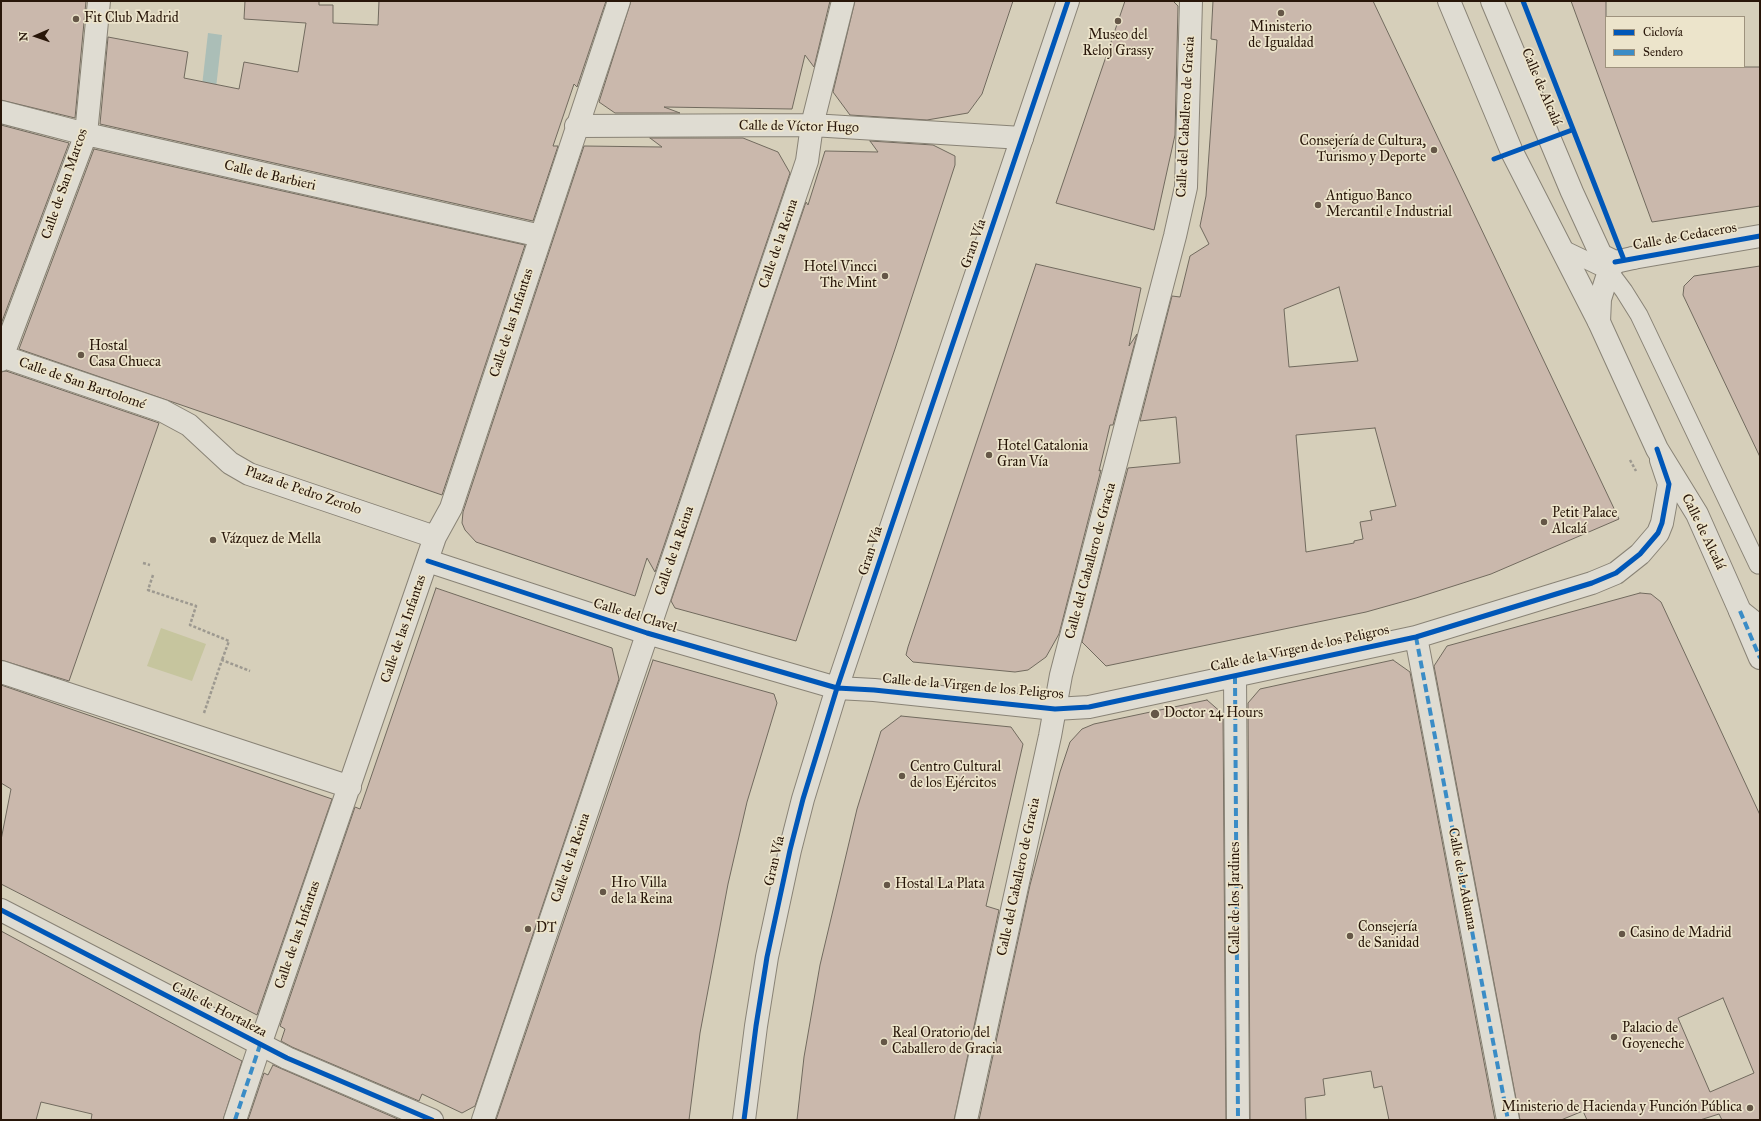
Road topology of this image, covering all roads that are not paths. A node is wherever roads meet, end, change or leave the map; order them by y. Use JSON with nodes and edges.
{"nodes":[{"id":1,"x":99,"y":1,"type":"edge"},
{"id":2,"x":619,"y":1,"type":"edge"},
{"id":3,"x":843,"y":1,"type":"edge"},
{"id":4,"x":1068,"y":1,"type":"edge"},
{"id":5,"x":1191,"y":1,"type":"edge"},
{"id":6,"x":1449,"y":1,"type":"edge"},
{"id":7,"x":1492,"y":1,"type":"edge"},
{"id":8,"x":1,"y":112,"type":"edge"},
{"id":9,"x":812,"y":125,"type":"junction"},
{"id":10,"x":576,"y":126,"type":"junction"},
{"id":11,"x":86,"y":134,"type":"junction"},
{"id":12,"x":1022,"y":138,"type":"junction"},
{"id":13,"x":541,"y":236,"type":"junction"},
{"id":14,"x":1760,"y":236,"type":"edge"},
{"id":15,"x":1561,"y":248,"type":"junction"},
{"id":16,"x":1615,"y":262,"type":"junction"},
{"id":17,"x":1599,"y":322,"type":"junction"},
{"id":18,"x":1,"y":357,"type":"edge"},
{"id":19,"x":163,"y":412,"type":"joint"},
{"id":20,"x":1658,"y":449,"type":"junction"},
{"id":21,"x":435,"y":537,"type":"junction"},
{"id":22,"x":428,"y":561,"type":"junction"},
{"id":23,"x":1758,"y":565,"type":"dead end"},
{"id":24,"x":1740,"y":611,"type":"junction"},
{"id":25,"x":1760,"y":627,"type":"edge"},
{"id":26,"x":647,"y":633,"type":"junction"},
{"id":27,"x":1416,"y":637,"type":"junction"},
{"id":28,"x":1760,"y":658,"type":"edge"},
{"id":29,"x":1,"y":672,"type":"edge"},
{"id":30,"x":1235,"y":676,"type":"junction"},
{"id":31,"x":838,"y":688,"type":"junction"},
{"id":32,"x":1055,"y":709,"type":"junction"},
{"id":33,"x":350,"y":787,"type":"junction"},
{"id":34,"x":1,"y":910,"type":"edge"},
{"id":35,"x":260,"y":1045,"type":"junction"},
{"id":36,"x":235,"y":1120,"type":"edge"},
{"id":37,"x":432,"y":1120,"type":"edge"},
{"id":38,"x":484,"y":1120,"type":"edge"},
{"id":39,"x":744,"y":1120,"type":"edge"},
{"id":40,"x":966,"y":1120,"type":"edge"},
{"id":41,"x":1238,"y":1120,"type":"edge"},
{"id":42,"x":1508,"y":1120,"type":"edge"}],
"edges":[{"from":1,"to":11,"type":"street","name":"Calle de San Marcos"},
{"from":2,"to":10,"type":"street","name":"Calle de las Infantas"},
{"from":3,"to":9,"type":"street","name":"Calle de la Reina"},
{"from":4,"to":12,"type":"street","name":"Gran Vía"},
{"from":5,"to":32,"type":"street","name":"Calle del Caballero de Gracia"},
{"from":6,"to":15,"type":"street","name":"Calle de Alcalá"},
{"from":7,"to":16,"type":"street","name":"Calle de Alcalá"},
{"from":8,"to":11,"type":"street","name":"Calle de Barbieri"},
{"from":9,"to":10,"type":"street","name":"Calle de Víctor Hugo"},
{"from":9,"to":12,"type":"street","name":"Calle de Víctor Hugo"},
{"from":9,"to":26,"type":"street","name":"Calle de la Reina"},
{"from":10,"to":13,"type":"street","name":"Calle de las Infantas"},
{"from":11,"to":13,"type":"street","name":"Calle de Barbieri"},
{"from":11,"to":18,"type":"street","name":"Calle de San Marcos"},
{"from":12,"to":31,"type":"street","name":"Gran Vía"},
{"from":13,"to":21,"type":"street","name":"Calle de las Infantas"},
{"from":14,"to":16,"type":"street","name":"Calle de Cedaceros"},
{"from":15,"to":16,"type":"lane"},
{"from":15,"to":17,"type":"street","name":"Calle de Alcalá"},
{"from":16,"to":17,"type":"street","name":"Calle de Alcalá"},
{"from":16,"to":23,"type":"lane"},
{"from":17,"to":20,"type":"street","name":"Calle de Alcalá"},
{"from":18,"to":19,"type":"street","name":"Calle de San Bartolomé"},
{"from":19,"to":21,"type":"street","name":"Plaza de Pedro Zerolo"},
{"from":20,"to":24,"type":"street","name":"Calle de Alcalá"},
{"from":20,"to":27,"type":"street","name":"Calle de la Virgen de los Peligros"},
{"from":21,"to":22,"type":"street","name":"Calle de las Infantas"},
{"from":22,"to":26,"type":"street","name":"Calle del Clavel"},
{"from":22,"to":33,"type":"street","name":"Calle de las Infantas"},
{"from":24,"to":25,"type":"street"},
{"from":24,"to":28,"type":"street","name":"Calle de Alcalá"},
{"from":26,"to":31,"type":"street","name":"Calle del Clavel"},
{"from":26,"to":38,"type":"street","name":"Calle de la Reina"},
{"from":27,"to":30,"type":"street","name":"Calle de la Virgen de los Peligros"},
{"from":27,"to":42,"type":"street","name":"Calle de la Aduana"},
{"from":29,"to":33,"type":"street"},
{"from":30,"to":32,"type":"street","name":"Calle de la Virgen de los Peligros"},
{"from":30,"to":41,"type":"street","name":"Calle de los Jardines"},
{"from":31,"to":32,"type":"street","name":"Calle de la Virgen de los Peligros"},
{"from":31,"to":39,"type":"street","name":"Gran Vía"},
{"from":32,"to":40,"type":"street","name":"Calle del Caballero de Gracia"},
{"from":33,"to":35,"type":"street","name":"Calle de las Infantas"},
{"from":34,"to":35,"type":"street","name":"Calle de Hortaleza"},
{"from":35,"to":36,"type":"street","name":"Calle de las Infantas"},
{"from":35,"to":37,"type":"street","name":"Calle de Hortaleza"}]}
